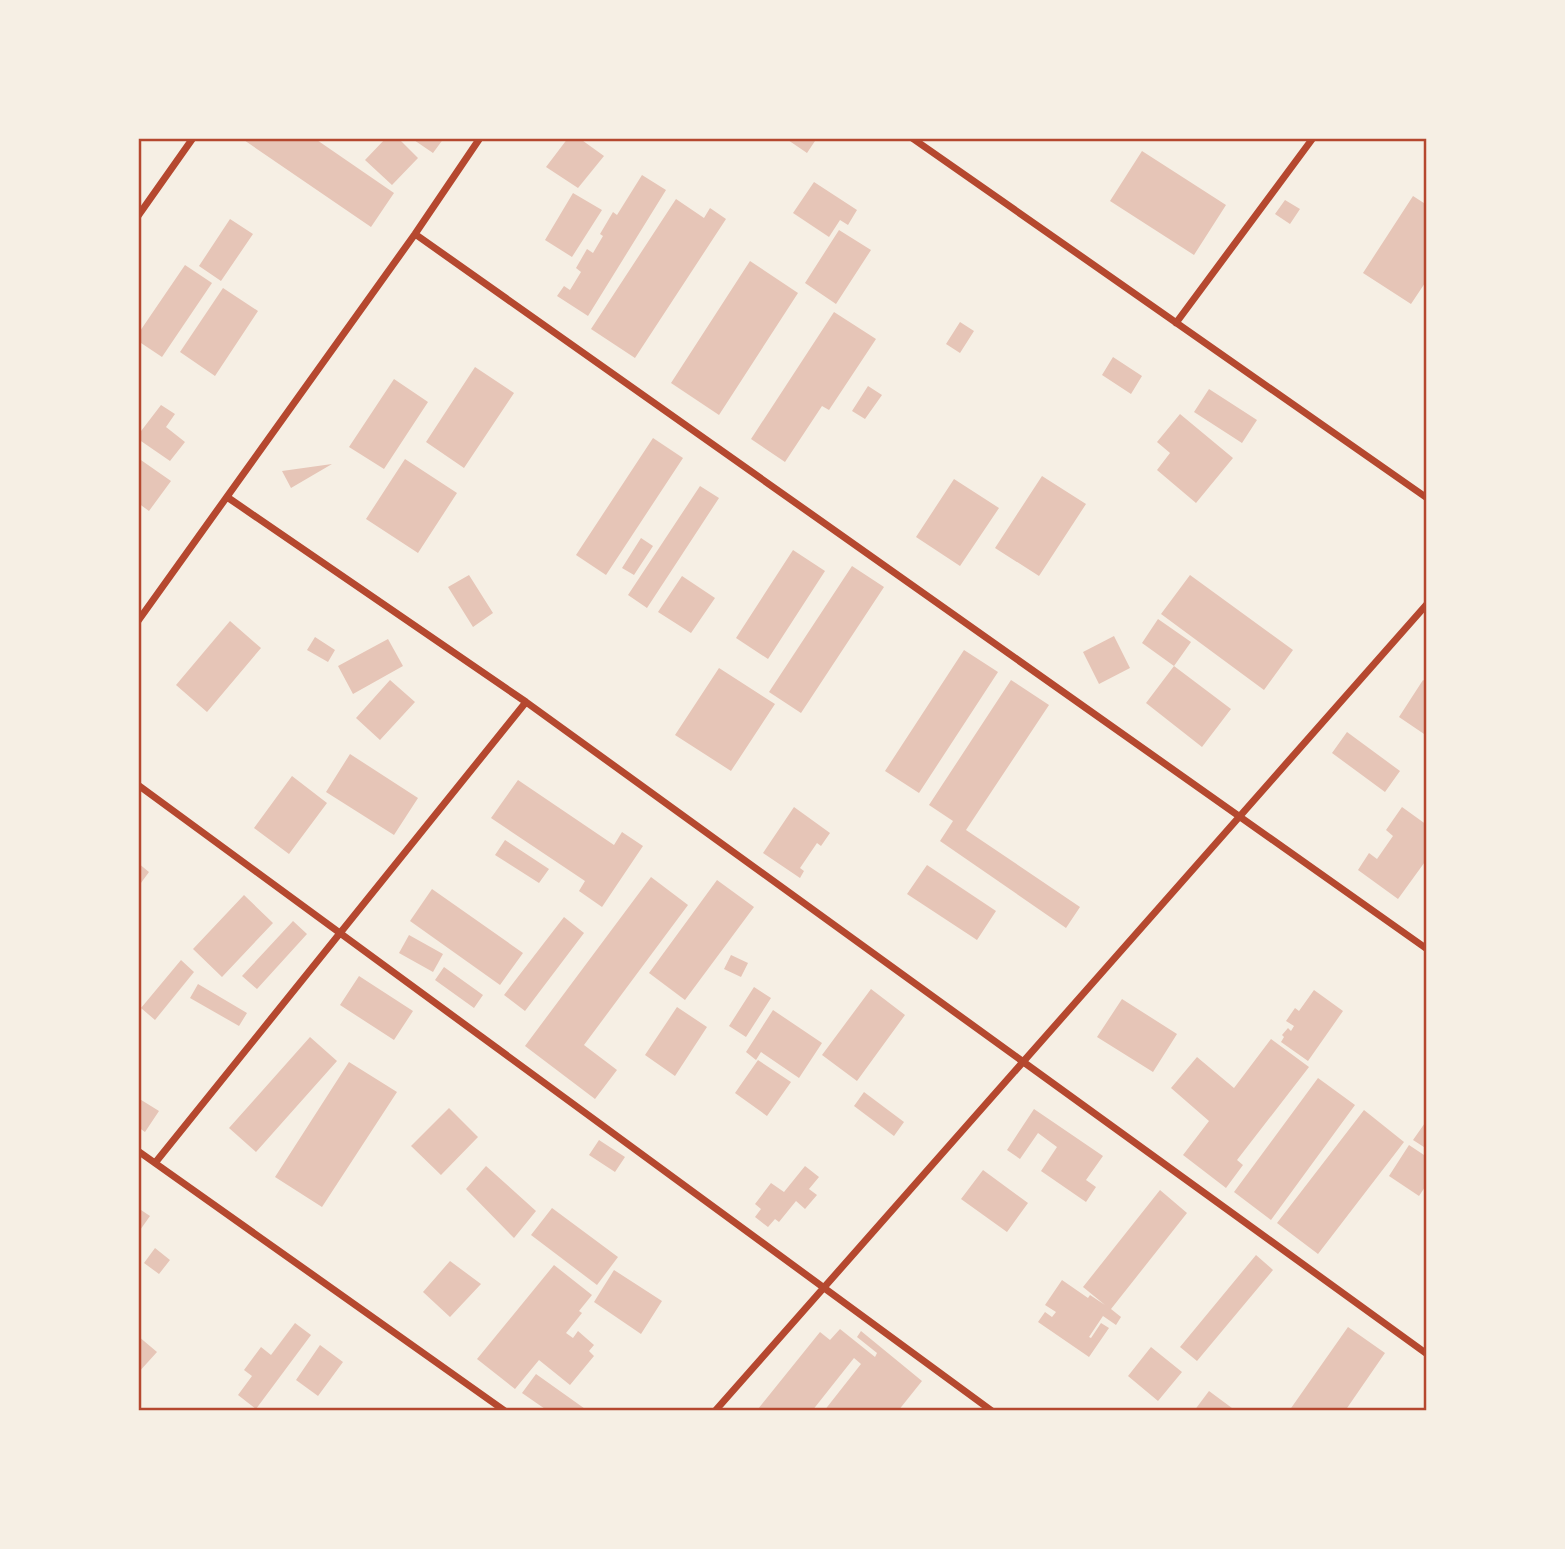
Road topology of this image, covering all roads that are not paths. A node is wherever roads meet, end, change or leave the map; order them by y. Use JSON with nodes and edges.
{"nodes":[{"id":1,"x":193,"y":138,"type":"edge"},
{"id":2,"x":480,"y":138,"type":"edge"},
{"id":3,"x":1313,"y":138,"type":"edge"},
{"id":4,"x":916,"y":139,"type":"edge"},
{"id":5,"x":138,"y":216,"type":"edge"},
{"id":6,"x":415,"y":234,"type":"junction"},
{"id":7,"x":1176,"y":323,"type":"junction"},
{"id":8,"x":227,"y":497,"type":"junction"},
{"id":9,"x":1427,"y":498,"type":"edge"},
{"id":10,"x":1427,"y":604,"type":"edge"},
{"id":11,"x":138,"y":621,"type":"edge"},
{"id":12,"x":526,"y":702,"type":"junction"},
{"id":13,"x":138,"y":785,"type":"edge"},
{"id":14,"x":1240,"y":817,"type":"junction"},
{"id":15,"x":339,"y":934,"type":"junction"},
{"id":16,"x":1427,"y":949,"type":"edge"},
{"id":17,"x":1023,"y":1062,"type":"junction"},
{"id":18,"x":138,"y":1151,"type":"edge"},
{"id":19,"x":155,"y":1163,"type":"junction"},
{"id":20,"x":823,"y":1288,"type":"junction"},
{"id":21,"x":1427,"y":1354,"type":"edge"},
{"id":22,"x":505,"y":1411,"type":"edge"},
{"id":23,"x":715,"y":1411,"type":"edge"},
{"id":24,"x":992,"y":1411,"type":"edge"}],
"edges":[{"from":1,"to":5,"type":"street"},
{"from":2,"to":6,"type":"street"},
{"from":3,"to":7,"type":"street"},
{"from":4,"to":7,"type":"street"},
{"from":6,"to":8,"type":"street"},
{"from":6,"to":14,"type":"street"},
{"from":7,"to":9,"type":"street"},
{"from":8,"to":11,"type":"street"},
{"from":8,"to":12,"type":"street"},
{"from":10,"to":14,"type":"street"},
{"from":12,"to":15,"type":"street"},
{"from":12,"to":17,"type":"street"},
{"from":13,"to":15,"type":"street"},
{"from":14,"to":16,"type":"street"},
{"from":14,"to":17,"type":"street"},
{"from":15,"to":19,"type":"street"},
{"from":15,"to":20,"type":"street"},
{"from":17,"to":20,"type":"street"},
{"from":17,"to":21,"type":"street"},
{"from":18,"to":19,"type":"street"},
{"from":19,"to":22,"type":"street"},
{"from":20,"to":23,"type":"street"},
{"from":20,"to":24,"type":"street"}]}
